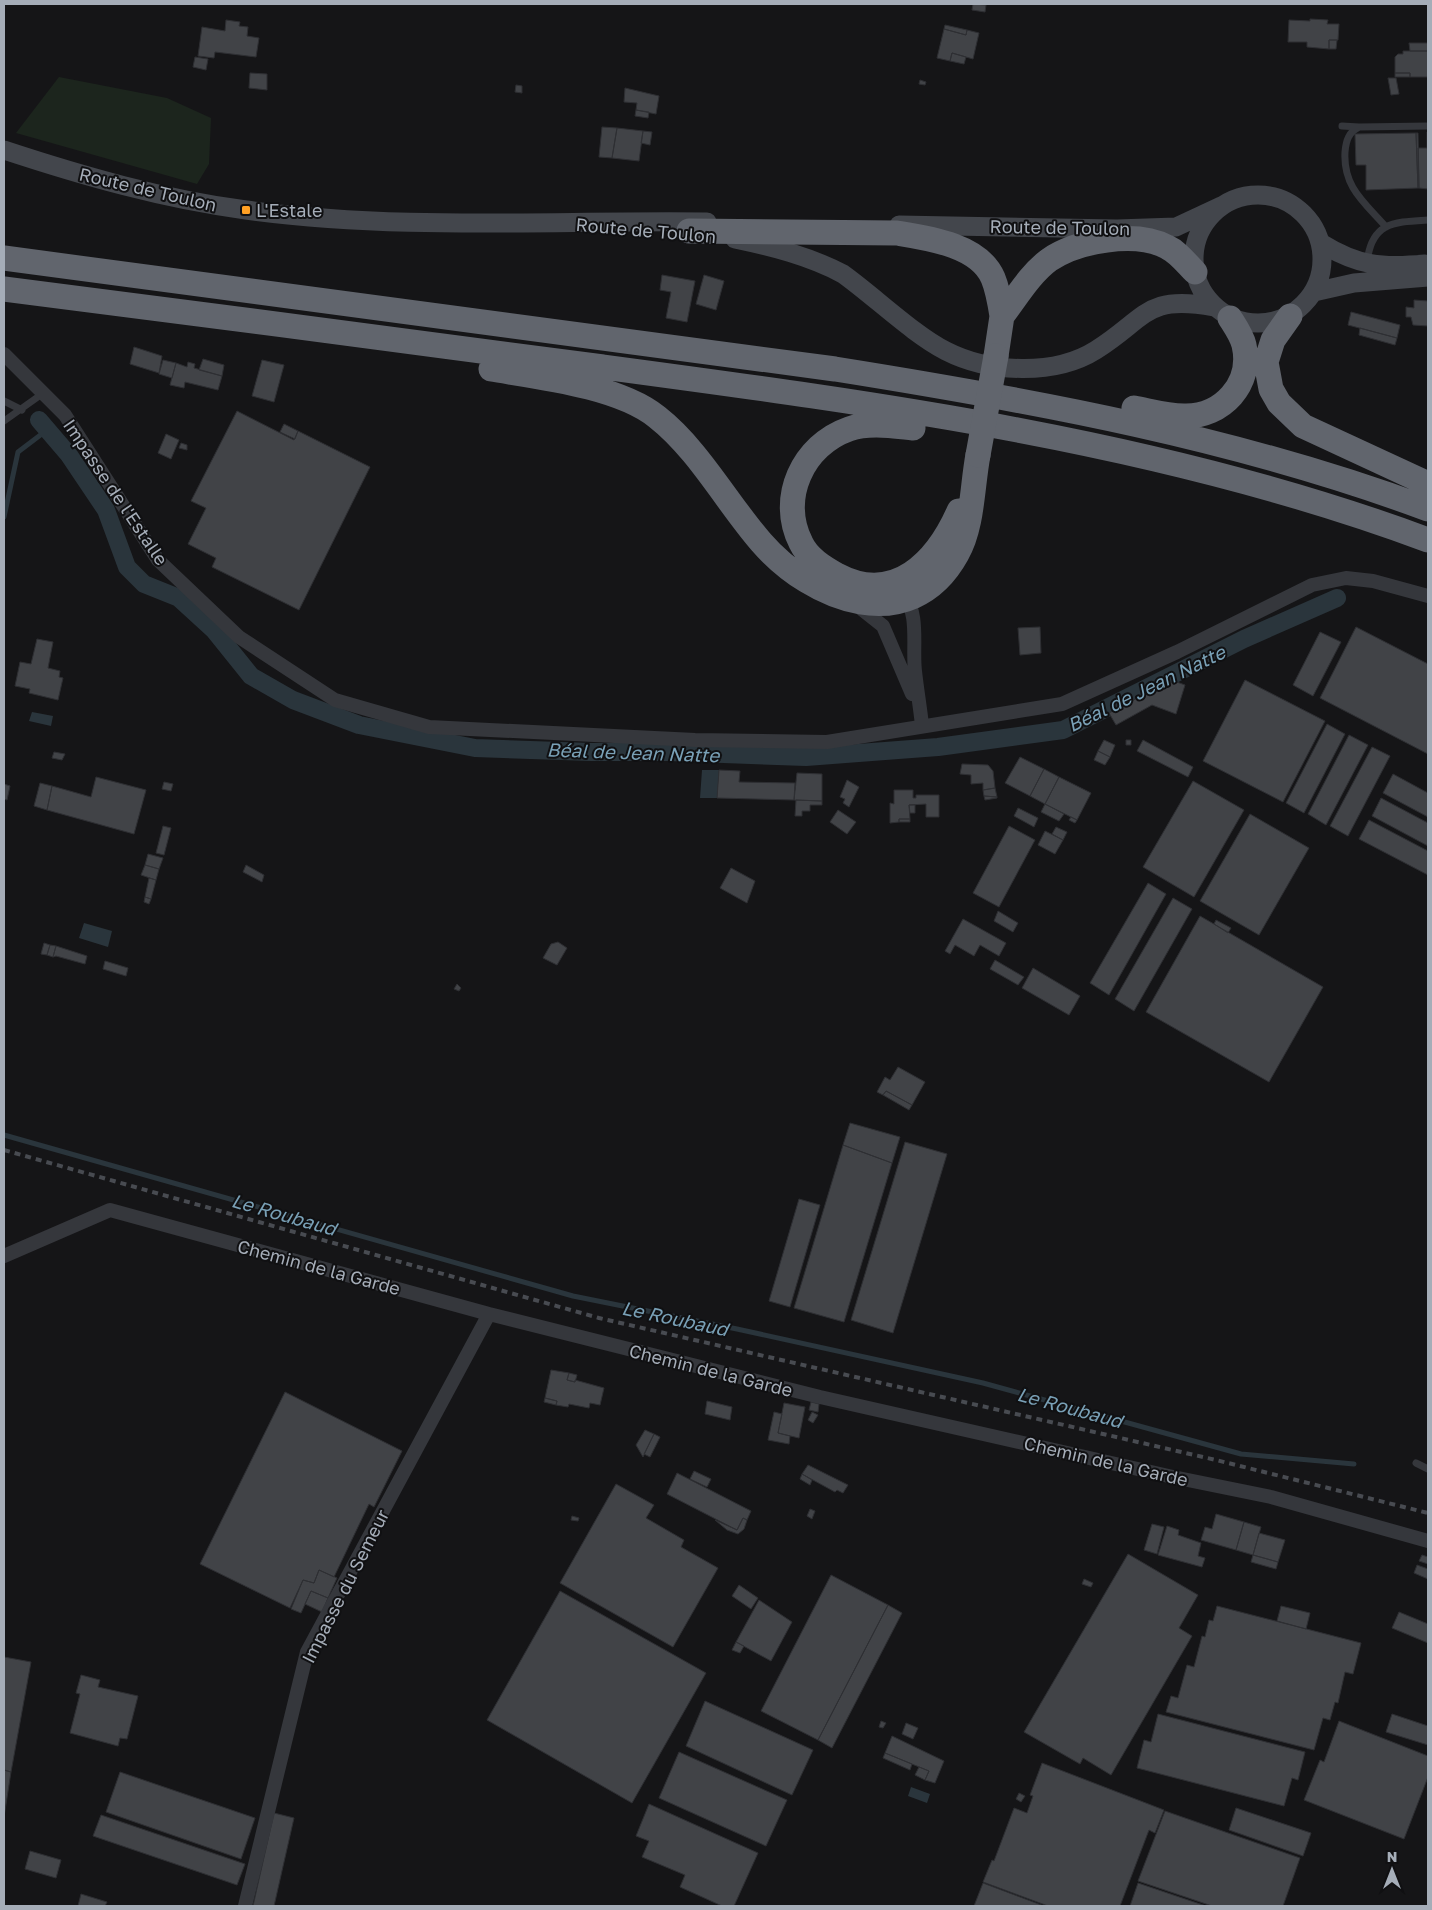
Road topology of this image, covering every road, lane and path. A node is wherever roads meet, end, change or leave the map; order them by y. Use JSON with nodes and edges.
{"nodes":[{"id":1,"x":1342,"y":126,"type":"dead end"},
{"id":2,"x":1359,"y":126,"type":"junction"},
{"id":3,"x":1428,"y":126,"type":"edge"},
{"id":4,"x":4,"y":150,"type":"edge"},
{"id":5,"x":1221,"y":206,"type":"junction"},
{"id":6,"x":1428,"y":220,"type":"edge"},
{"id":7,"x":565,"y":223,"type":"junction"},
{"id":8,"x":1386,"y":227,"type":"junction"},
{"id":9,"x":1108,"y":229,"type":"junction"},
{"id":10,"x":689,"y":231,"type":"junction"},
{"id":11,"x":1321,"y":244,"type":"junction"},
{"id":12,"x":4,"y":254,"type":"edge"},
{"id":13,"x":4,"y":258,"type":"edge"},
{"id":14,"x":1428,"y":264,"type":"edge"},
{"id":15,"x":1366,"y":265,"type":"junction"},
{"id":16,"x":1195,"y":272,"type":"junction"},
{"id":17,"x":1428,"y":277,"type":"edge"},
{"id":18,"x":4,"y":289,"type":"edge"},
{"id":19,"x":1314,"y":292,"type":"junction"},
{"id":20,"x":97,"y":301,"type":"junction"},
{"id":21,"x":1222,"y":312,"type":"junction"},
{"id":22,"x":1002,"y":316,"type":"junction"},
{"id":23,"x":1290,"y":316,"type":"junction"},
{"id":24,"x":4,"y":354,"type":"edge"},
{"id":25,"x":42,"y":394,"type":"junction"},
{"id":26,"x":4,"y":401,"type":"edge"},
{"id":27,"x":22,"y":410,"type":"junction"},
{"id":28,"x":4,"y":421,"type":"edge"},
{"id":29,"x":977,"y":459,"type":"junction"},
{"id":30,"x":1428,"y":484,"type":"edge"},
{"id":31,"x":1428,"y":509,"type":"edge"},
{"id":32,"x":1428,"y":540,"type":"edge"},
{"id":33,"x":1428,"y":553,"type":"edge"},
{"id":34,"x":1428,"y":596,"type":"edge"},
{"id":35,"x":893,"y":601,"type":"junction"},
{"id":36,"x":922,"y":725,"type":"junction"},
{"id":37,"x":4,"y":1256,"type":"edge"},
{"id":38,"x":488,"y":1314,"type":"junction"},
{"id":39,"x":1416,"y":1464,"type":"dead end"},
{"id":40,"x":1428,"y":1469,"type":"edge"},
{"id":41,"x":1428,"y":1541,"type":"edge"},
{"id":42,"x":245,"y":1906,"type":"edge"}],
"edges":[{"from":1,"to":2,"type":"lane"},
{"from":2,"to":3,"type":"lane"},
{"from":2,"to":8,"type":"lane"},
{"from":4,"to":7,"type":"main road","name":"Route de Toulon"},
{"from":5,"to":9,"type":"main road","name":"Route de Toulon"},
{"from":5,"to":11,"type":"main road"},
{"from":5,"to":16,"type":"main road"},
{"from":6,"to":8,"type":"lane"},
{"from":7,"to":9,"type":"main road","name":"Route de Toulon"},
{"from":7,"to":10,"type":"main road","name":"Route de Toulon"},
{"from":8,"to":15,"type":"lane"},
{"from":9,"to":22,"type":"highway"},
{"from":10,"to":21,"type":"main road","name":"Route de Toulon"},
{"from":10,"to":22,"type":"highway"},
{"from":11,"to":15,"type":"main road"},
{"from":11,"to":19,"type":"main road"},
{"from":12,"to":21,"type":"highway"},
{"from":13,"to":31,"type":"highway"},
{"from":14,"to":15,"type":"main road"},
{"from":16,"to":21,"type":"main road"},
{"from":16,"to":22,"type":"highway"},
{"from":17,"to":19,"type":"main road"},
{"from":18,"to":20,"type":"highway"},
{"from":19,"to":23,"type":"main road"},
{"from":20,"to":32,"type":"highway"},
{"from":20,"to":35,"type":"highway"},
{"from":21,"to":23,"type":"main road"},
{"from":22,"to":29,"type":"highway","bridge":true},
{"from":23,"to":30,"type":"highway"},
{"from":24,"to":25,"type":"street","name":"Impasse de l'Estalle"},
{"from":25,"to":27,"type":"lane"},
{"from":25,"to":36,"type":"street","name":"Impasse de l'Estalle"},
{"from":26,"to":27,"type":"lane"},
{"from":27,"to":28,"type":"lane"},
{"from":29,"to":35,"type":"highway"},
{"from":29,"to":35,"type":"highway"},
{"from":33,"to":35,"type":"highway"},
{"from":34,"to":36,"type":"street"},
{"from":35,"to":36,"type":"street"},
{"from":35,"to":36,"type":"street"},
{"from":37,"to":38,"type":"street","name":"Chemin de la Garde"},
{"from":38,"to":41,"type":"street","name":"Chemin de la Garde"},
{"from":38,"to":42,"type":"street","name":"Impasse du Semeur"},
{"from":39,"to":40,"type":"lane"}]}
